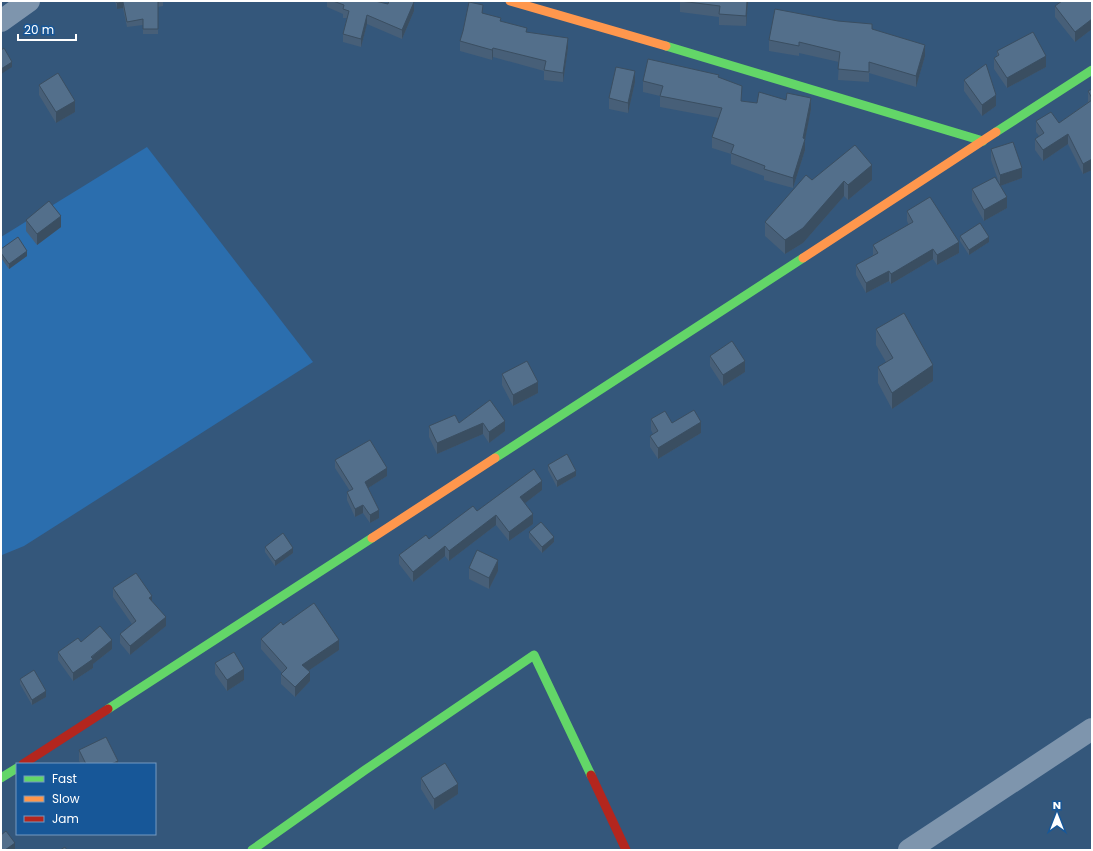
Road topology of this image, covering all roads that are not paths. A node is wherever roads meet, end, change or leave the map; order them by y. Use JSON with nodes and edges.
{"nodes":[{"id":1,"x":29,"y":1,"type":"edge"},
{"id":2,"x":510,"y":1,"type":"edge"},
{"id":3,"x":1,"y":20,"type":"edge"},
{"id":4,"x":1092,"y":70,"type":"edge"},
{"id":5,"x":983,"y":141,"type":"junction"},
{"id":6,"x":1092,"y":729,"type":"edge"},
{"id":7,"x":25,"y":763,"type":"edge"},
{"id":8,"x":16,"y":769,"type":"edge"},
{"id":9,"x":1,"y":778,"type":"edge"},
{"id":10,"x":252,"y":850,"type":"edge"},
{"id":11,"x":626,"y":850,"type":"edge"},
{"id":12,"x":909,"y":850,"type":"edge"}],
"edges":[{"from":1,"to":3,"type":"street"},
{"from":2,"to":5,"type":"main road"},
{"from":4,"to":5,"type":"main road"},
{"from":5,"to":7,"type":"main road"},
{"from":6,"to":12,"type":"street"},
{"from":8,"to":9,"type":"main road"},
{"from":10,"to":11,"type":"main road"}]}
